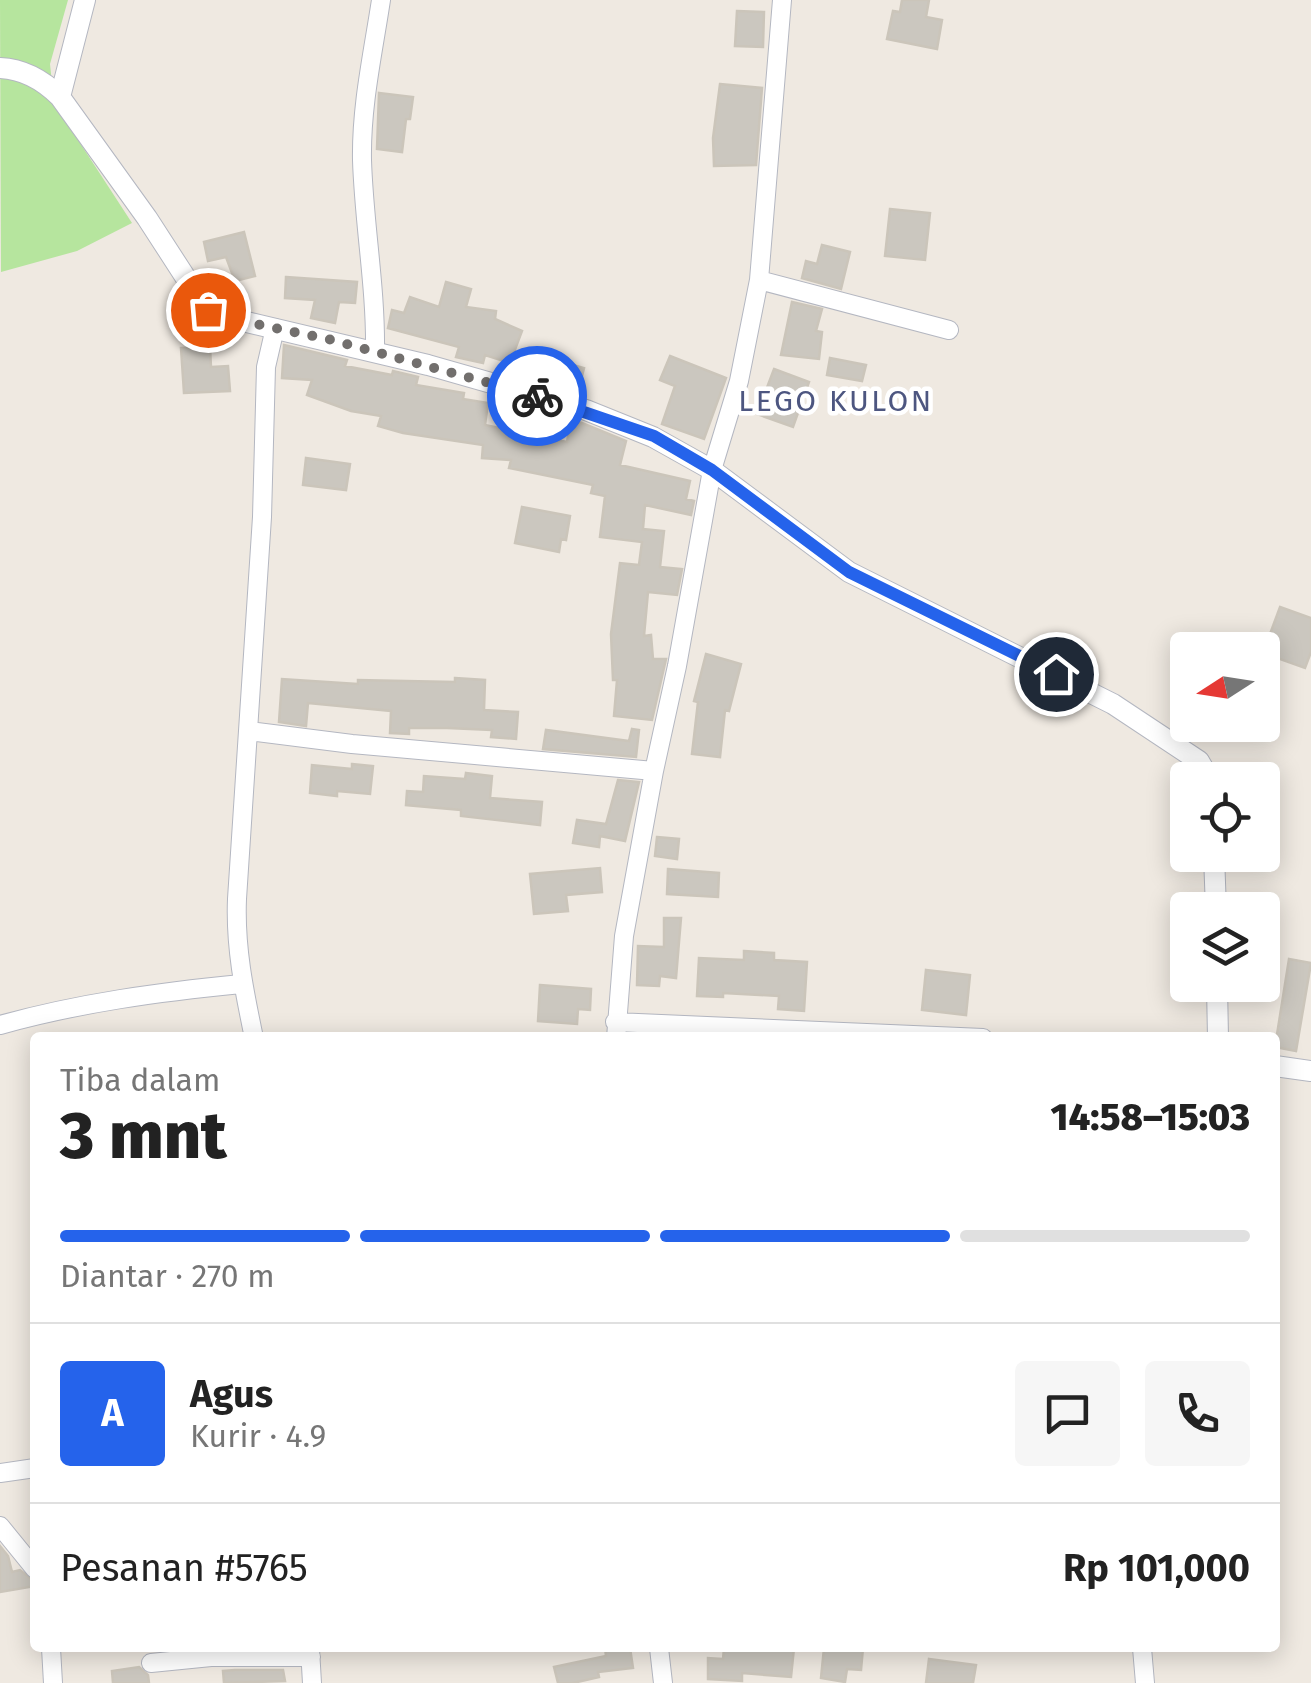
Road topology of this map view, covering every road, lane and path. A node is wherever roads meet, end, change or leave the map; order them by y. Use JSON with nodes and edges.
{"nodes":[{"id":1,"x":85,"y":0,"type":"edge"},
{"id":2,"x":381,"y":0,"type":"edge"},
{"id":3,"x":782,"y":0,"type":"edge"},
{"id":4,"x":0,"y":68,"type":"edge"},
{"id":5,"x":60,"y":97,"type":"junction"},
{"id":6,"x":760,"y":280,"type":"junction"},
{"id":7,"x":274,"y":328,"type":"junction"},
{"id":8,"x":949,"y":330,"type":"dead end"},
{"id":9,"x":375,"y":352,"type":"junction"},
{"id":10,"x":712,"y":470,"type":"junction"},
{"id":11,"x":250,"y":730,"type":"junction"},
{"id":12,"x":1199,"y":762,"type":"edge"},
{"id":13,"x":654,"y":771,"type":"junction"},
{"id":14,"x":241,"y":984,"type":"junction"},
{"id":15,"x":1217,"y":1002,"type":"edge"},
{"id":16,"x":0,"y":1025,"type":"edge"},
{"id":17,"x":615,"y":1030,"type":"edge"},
{"id":18,"x":253,"y":1032,"type":"edge"},
{"id":19,"x":707,"y":1032,"type":"edge"},
{"id":20,"x":1218,"y":1032,"type":"edge"},
{"id":21,"x":1280,"y":1067,"type":"edge"},
{"id":22,"x":1311,"y":1071,"type":"edge"},
{"id":23,"x":30,"y":1469,"type":"edge"},
{"id":24,"x":0,"y":1472,"type":"edge"},
{"id":25,"x":0,"y":1526,"type":"edge"},
{"id":26,"x":30,"y":1563,"type":"edge"},
{"id":27,"x":51,"y":1652,"type":"edge"},
{"id":28,"x":310,"y":1652,"type":"edge"},
{"id":29,"x":660,"y":1652,"type":"edge"},
{"id":30,"x":1142,"y":1652,"type":"edge"},
{"id":31,"x":151,"y":1662,"type":"dead end"},
{"id":32,"x":53,"y":1683,"type":"edge"},
{"id":33,"x":312,"y":1683,"type":"edge"},
{"id":34,"x":664,"y":1683,"type":"edge"},
{"id":35,"x":1146,"y":1683,"type":"edge"}],
"edges":[{"from":1,"to":5,"type":"street"},
{"from":2,"to":9,"type":"street"},
{"from":3,"to":6,"type":"street"},
{"from":4,"to":5,"type":"street"},
{"from":5,"to":7,"type":"street"},
{"from":6,"to":8,"type":"street"},
{"from":6,"to":10,"type":"street"},
{"from":7,"to":9,"type":"street"},
{"from":7,"to":11,"type":"street"},
{"from":9,"to":10,"type":"street"},
{"from":10,"to":12,"type":"street"},
{"from":10,"to":13,"type":"street"},
{"from":11,"to":13,"type":"street"},
{"from":11,"to":14,"type":"street"},
{"from":13,"to":17,"type":"street"},
{"from":14,"to":16,"type":"street"},
{"from":14,"to":18,"type":"street"},
{"from":15,"to":20,"type":"street"},
{"from":17,"to":19,"type":"street"},
{"from":21,"to":22,"type":"street"},
{"from":23,"to":24,"type":"street"},
{"from":25,"to":26,"type":"street"},
{"from":27,"to":32,"type":"street"},
{"from":28,"to":31,"type":"street"},
{"from":28,"to":33,"type":"street"},
{"from":29,"to":34,"type":"street"},
{"from":30,"to":35,"type":"street"}]}
